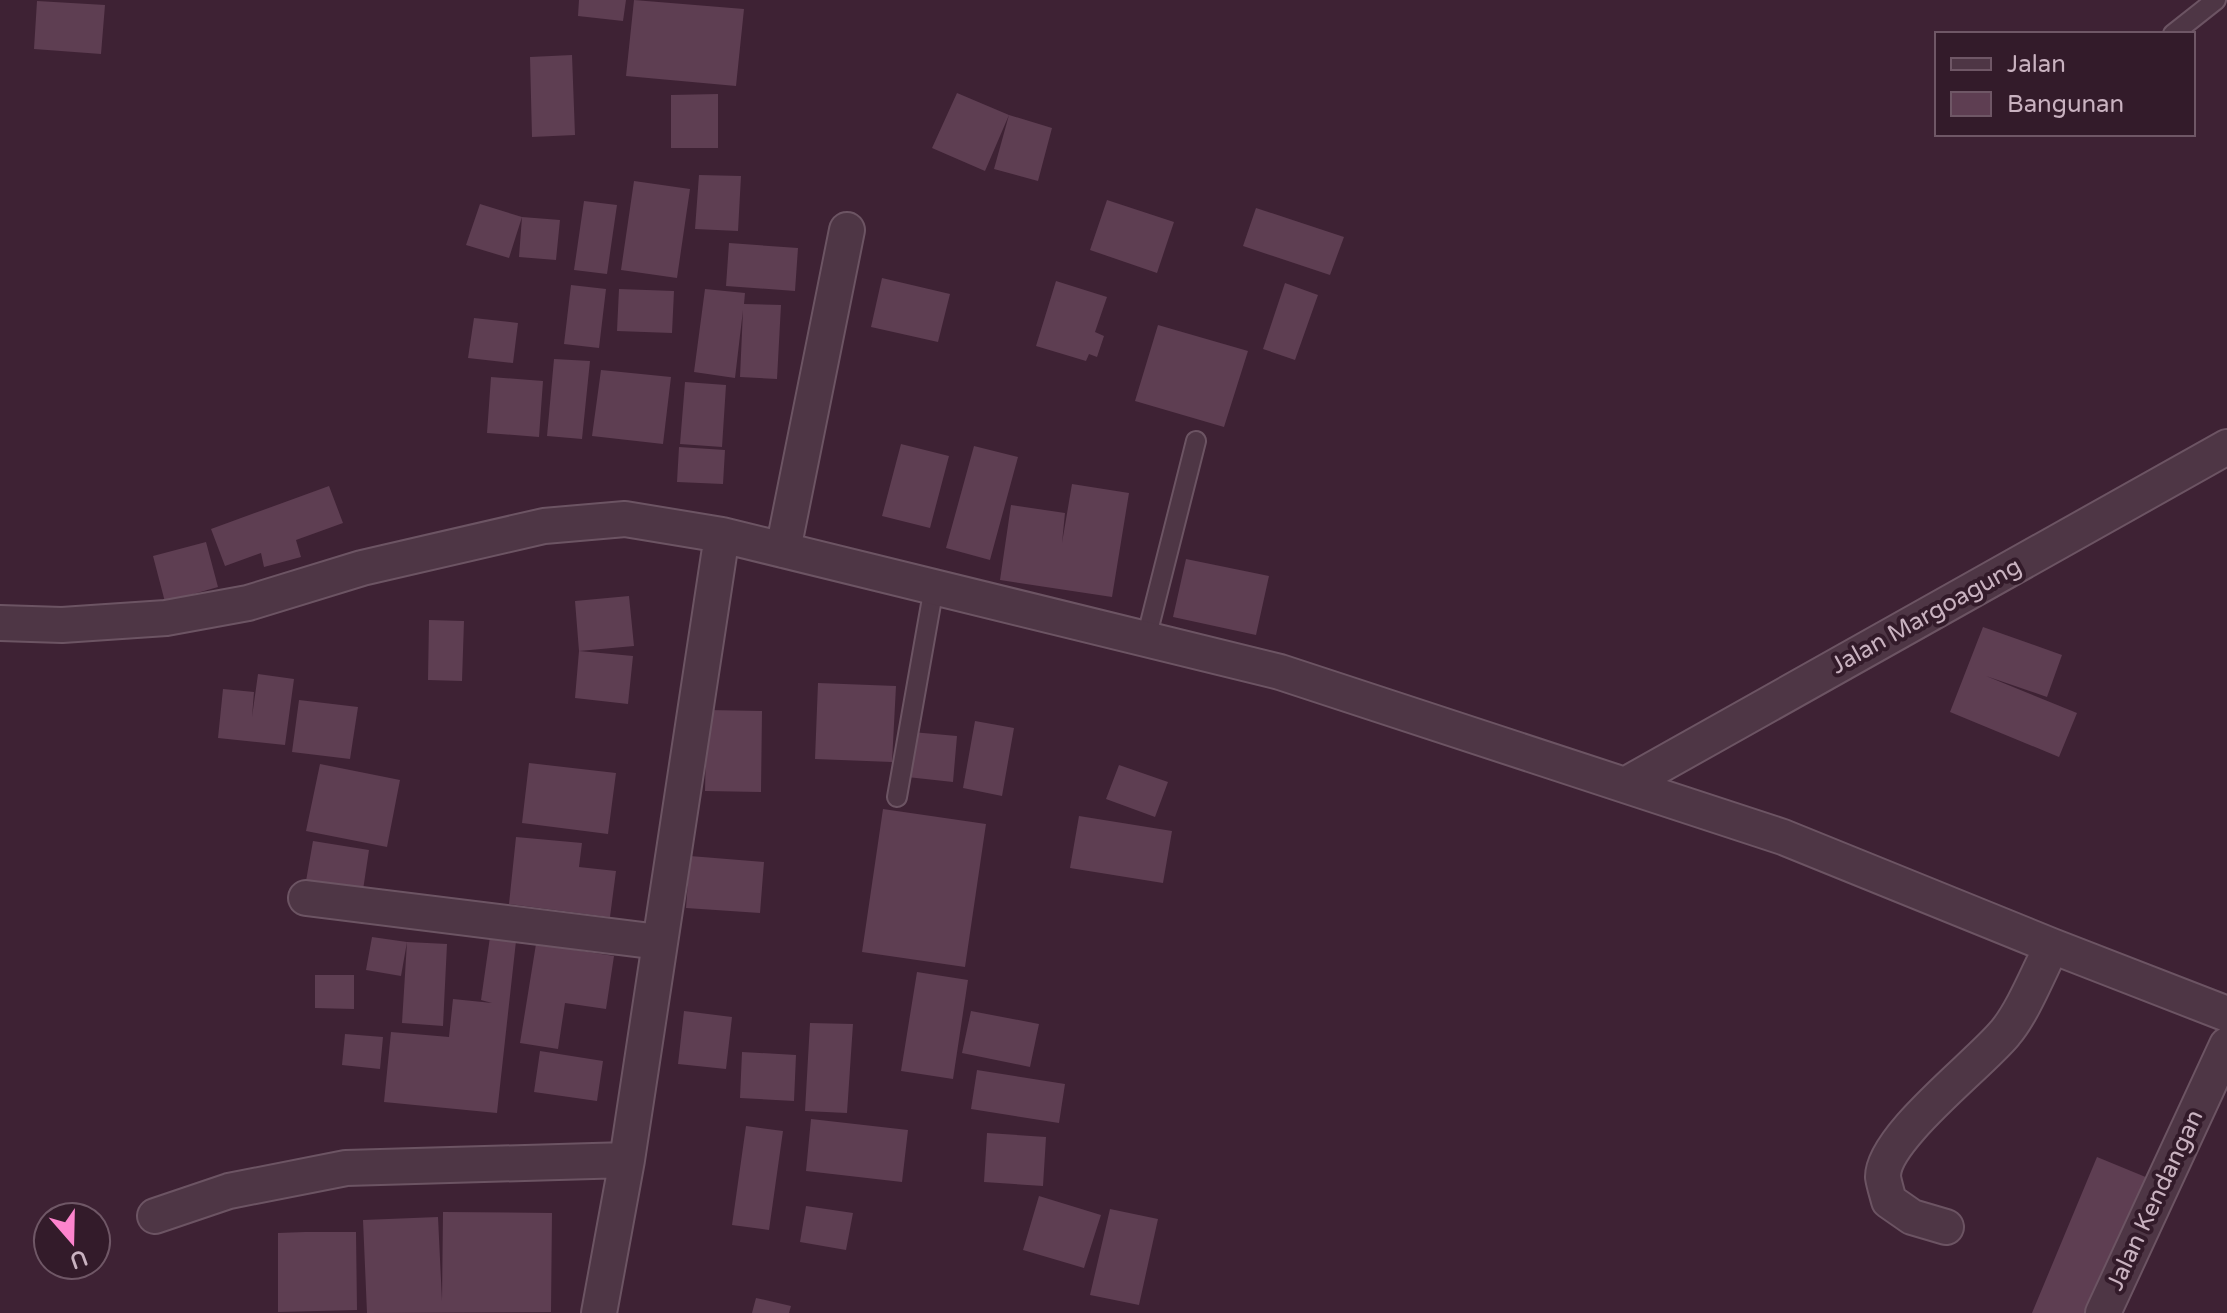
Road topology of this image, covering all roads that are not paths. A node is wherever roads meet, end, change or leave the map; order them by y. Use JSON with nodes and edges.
{"nodes":[{"id":1,"x":2216,"y":0,"type":"edge"},
{"id":2,"x":2176,"y":32,"type":"edge"},
{"id":3,"x":847,"y":230,"type":"dead end"},
{"id":4,"x":1196,"y":441,"type":"dead end"},
{"id":5,"x":2227,"y":447,"type":"edge"},
{"id":6,"x":722,"y":535,"type":"junction"},
{"id":7,"x":783,"y":550,"type":"junction"},
{"id":8,"x":934,"y":587,"type":"junction"},
{"id":9,"x":0,"y":623,"type":"edge"},
{"id":10,"x":1146,"y":639,"type":"junction"},
{"id":11,"x":1625,"y":785,"type":"junction"},
{"id":12,"x":897,"y":797,"type":"dead end"},
{"id":13,"x":306,"y":898,"type":"dead end"},
{"id":14,"x":659,"y":942,"type":"junction"},
{"id":15,"x":2052,"y":946,"type":"junction"},
{"id":16,"x":2227,"y":1014,"type":"edge"},
{"id":17,"x":2227,"y":1045,"type":"edge"},
{"id":18,"x":627,"y":1160,"type":"junction"},
{"id":19,"x":155,"y":1216,"type":"dead end"},
{"id":20,"x":1946,"y":1227,"type":"dead end"},
{"id":21,"x":599,"y":1313,"type":"edge"},
{"id":22,"x":2103,"y":1313,"type":"edge"}],
"edges":[{"from":1,"to":2,"type":"lane"},
{"from":3,"to":7,"type":"street"},
{"from":4,"to":10,"type":"lane"},
{"from":5,"to":11,"type":"street","name":"Jalan Margoagung"},
{"from":6,"to":7,"type":"street"},
{"from":6,"to":9,"type":"street"},
{"from":6,"to":14,"type":"street"},
{"from":7,"to":8,"type":"street"},
{"from":8,"to":10,"type":"street"},
{"from":8,"to":12,"type":"lane"},
{"from":10,"to":11,"type":"street"},
{"from":11,"to":15,"type":"street"},
{"from":13,"to":14,"type":"street"},
{"from":14,"to":18,"type":"street"},
{"from":15,"to":16,"type":"street"},
{"from":15,"to":20,"type":"street"},
{"from":17,"to":22,"type":"street","name":"Jalan Kendangan"},
{"from":18,"to":19,"type":"street"},
{"from":18,"to":21,"type":"street"}]}
